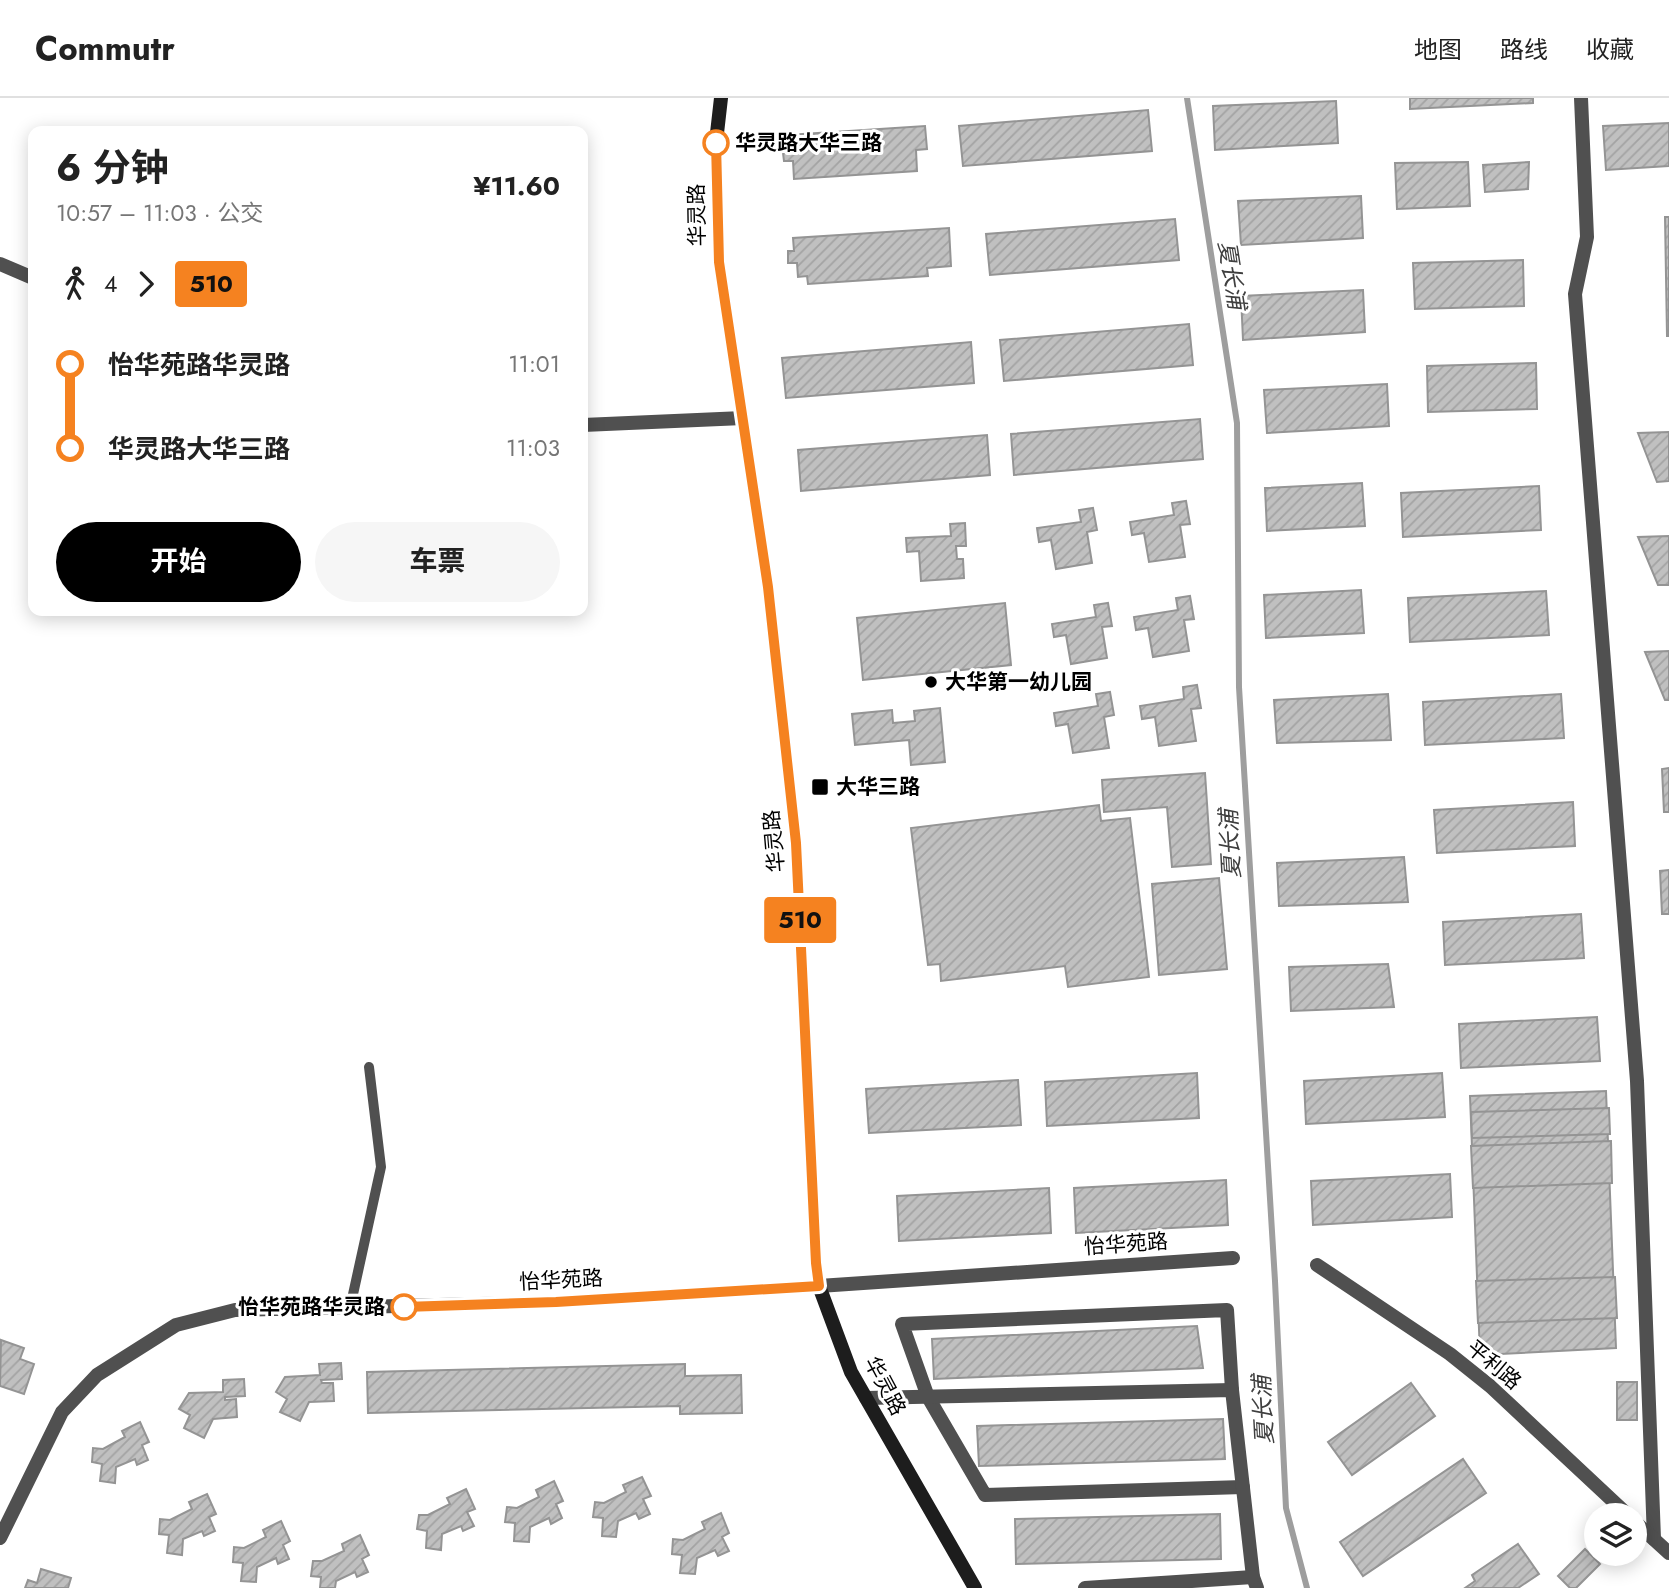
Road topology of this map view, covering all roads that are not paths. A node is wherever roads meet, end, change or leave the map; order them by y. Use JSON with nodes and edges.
{"nodes":[{"id":1,"x":720,"y":98,"type":"edge"},
{"id":2,"x":1581,"y":98,"type":"edge"},
{"id":3,"x":0,"y":264,"type":"edge"},
{"id":4,"x":28,"y":276,"type":"edge"},
{"id":5,"x":743,"y":418,"type":"junction"},
{"id":6,"x":588,"y":425,"type":"edge"},
{"id":7,"x":369,"y":1067,"type":"dead end"},
{"id":8,"x":1233,"y":1258,"type":"dead end"},
{"id":9,"x":1317,"y":1265,"type":"dead end"},
{"id":10,"x":819,"y":1286,"type":"junction"},
{"id":11,"x":350,"y":1308,"type":"junction"},
{"id":12,"x":1232,"y":1390,"type":"junction"},
{"id":13,"x":928,"y":1396,"type":"junction"},
{"id":14,"x":866,"y":1398,"type":"junction"},
{"id":15,"x":1243,"y":1487,"type":"junction"},
{"id":16,"x":1615,"y":1503,"type":"edge"},
{"id":17,"x":1,"y":1530,"type":"edge"},
{"id":18,"x":1647,"y":1533,"type":"edge"},
{"id":19,"x":1654,"y":1539,"type":"junction"},
{"id":20,"x":1669,"y":1553,"type":"edge"},
{"id":21,"x":1255,"y":1583,"type":"edge"},
{"id":22,"x":975,"y":1588,"type":"edge"},
{"id":23,"x":1085,"y":1588,"type":"edge"}],
"edges":[{"from":1,"to":5,"type":"main road","name":"华灵路"},
{"from":2,"to":19,"type":"street"},
{"from":3,"to":4,"type":"street"},
{"from":5,"to":6,"type":"street"},
{"from":5,"to":10,"type":"main road","name":"华灵路"},
{"from":7,"to":11,"type":"lane"},
{"from":8,"to":10,"type":"street","name":"怡华苑路"},
{"from":9,"to":16,"type":"street","name":"平利路"},
{"from":10,"to":11,"type":"street","name":"怡华苑路"},
{"from":10,"to":14,"type":"main road","name":"华灵路"},
{"from":11,"to":17,"type":"street","name":"怡华苑路"},
{"from":12,"to":13,"type":"street"},
{"from":12,"to":13,"type":"street"},
{"from":12,"to":15,"type":"street"},
{"from":13,"to":14,"type":"street"},
{"from":13,"to":15,"type":"street"},
{"from":14,"to":22,"type":"main road","name":"华灵路"},
{"from":15,"to":21,"type":"street"},
{"from":18,"to":19,"type":"street"},
{"from":19,"to":20,"type":"street"},
{"from":21,"to":23,"type":"street"}]}
